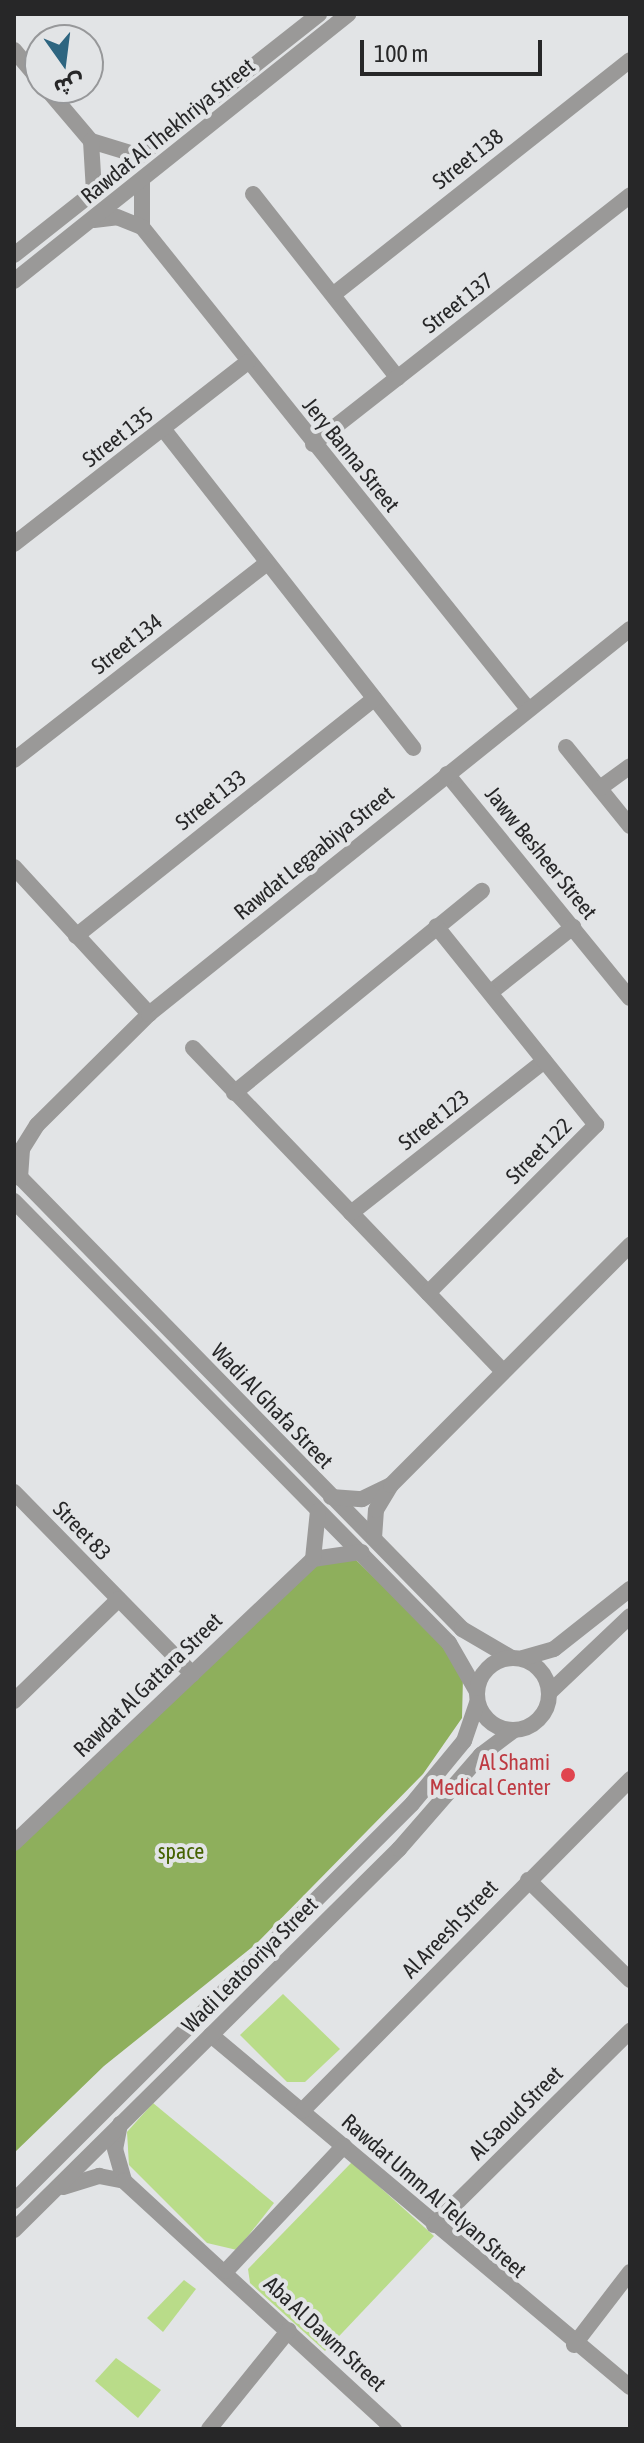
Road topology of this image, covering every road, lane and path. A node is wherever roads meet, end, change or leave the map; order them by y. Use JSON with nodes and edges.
{"nodes":[{"id":1,"x":319,"y":14,"type":"edge"},
{"id":2,"x":348,"y":14,"type":"edge"},
{"id":3,"x":630,"y":60,"type":"edge"},
{"id":4,"x":60,"y":104,"type":"edge"},
{"id":5,"x":91,"y":141,"type":"junction"},
{"id":6,"x":140,"y":156,"type":"junction"},
{"id":7,"x":142,"y":181,"type":"junction"},
{"id":8,"x":94,"y":192,"type":"junction"},
{"id":9,"x":253,"y":194,"type":"dead end"},
{"id":10,"x":630,"y":195,"type":"edge"},
{"id":11,"x":89,"y":222,"type":"junction"},
{"id":12,"x":142,"y":227,"type":"junction"},
{"id":13,"x":14,"y":255,"type":"edge"},
{"id":14,"x":14,"y":281,"type":"edge"},
{"id":15,"x":334,"y":294,"type":"junction"},
{"id":16,"x":248,"y":362,"type":"junction"},
{"id":17,"x":398,"y":378,"type":"junction"},
{"id":18,"x":164,"y":430,"type":"junction"},
{"id":19,"x":313,"y":444,"type":"junction"},
{"id":20,"x":14,"y":544,"type":"edge"},
{"id":21,"x":267,"y":563,"type":"junction"},
{"id":22,"x":630,"y":629,"type":"edge"},
{"id":23,"x":374,"y":699,"type":"junction"},
{"id":24,"x":528,"y":709,"type":"junction"},
{"id":25,"x":566,"y":747,"type":"dead end"},
{"id":26,"x":413,"y":748,"type":"dead end"},
{"id":27,"x":14,"y":760,"type":"edge"},
{"id":28,"x":630,"y":766,"type":"edge"},
{"id":29,"x":447,"y":774,"type":"junction"},
{"id":30,"x":600,"y":788,"type":"junction"},
{"id":31,"x":630,"y":826,"type":"edge"},
{"id":32,"x":14,"y":867,"type":"edge"},
{"id":33,"x":482,"y":891,"type":"dead end"},
{"id":34,"x":436,"y":926,"type":"junction"},
{"id":35,"x":573,"y":927,"type":"junction"},
{"id":36,"x":76,"y":936,"type":"junction"},
{"id":37,"x":491,"y":992,"type":"junction"},
{"id":38,"x":630,"y":998,"type":"edge"},
{"id":39,"x":149,"y":1014,"type":"junction"},
{"id":40,"x":193,"y":1048,"type":"dead end"},
{"id":41,"x":544,"y":1061,"type":"junction"},
{"id":42,"x":234,"y":1093,"type":"junction"},
{"id":43,"x":37,"y":1125,"type":"junction"},
{"id":44,"x":14,"y":1134,"type":"edge"},
{"id":45,"x":17,"y":1174,"type":"edge"},
{"id":46,"x":14,"y":1201,"type":"edge"},
{"id":47,"x":351,"y":1213,"type":"junction"},
{"id":48,"x":630,"y":1245,"type":"edge"},
{"id":49,"x":428,"y":1293,"type":"junction"},
{"id":50,"x":503,"y":1371,"type":"junction"},
{"id":51,"x":391,"y":1485,"type":"junction"},
{"id":52,"x":14,"y":1492,"type":"edge"},
{"id":53,"x":331,"y":1497,"type":"junction"},
{"id":54,"x":318,"y":1511,"type":"junction"},
{"id":55,"x":374,"y":1538,"type":"junction"},
{"id":56,"x":361,"y":1552,"type":"junction"},
{"id":57,"x":313,"y":1559,"type":"junction"},
{"id":58,"x":630,"y":1589,"type":"edge"},
{"id":59,"x":119,"y":1599,"type":"junction"},
{"id":60,"x":630,"y":1616,"type":"edge"},
{"id":61,"x":516,"y":1658,"type":"junction"},
{"id":62,"x":192,"y":1674,"type":"junction"},
{"id":63,"x":550,"y":1692,"type":"junction"},
{"id":64,"x":477,"y":1696,"type":"junction"},
{"id":65,"x":14,"y":1701,"type":"edge"},
{"id":66,"x":514,"y":1730,"type":"junction"},
{"id":67,"x":630,"y":1779,"type":"edge"},
{"id":68,"x":14,"y":1843,"type":"edge"},
{"id":69,"x":528,"y":1880,"type":"junction"},
{"id":70,"x":630,"y":1980,"type":"edge"},
{"id":71,"x":630,"y":2031,"type":"edge"},
{"id":72,"x":211,"y":2035,"type":"junction"},
{"id":73,"x":302,"y":2111,"type":"junction"},
{"id":74,"x":120,"y":2124,"type":"junction"},
{"id":75,"x":344,"y":2146,"type":"junction"},
{"id":76,"x":124,"y":2181,"type":"junction"},
{"id":77,"x":55,"y":2190,"type":"junction"},
{"id":78,"x":14,"y":2201,"type":"edge"},
{"id":79,"x":434,"y":2225,"type":"junction"},
{"id":80,"x":14,"y":2230,"type":"edge"},
{"id":81,"x":226,"y":2271,"type":"junction"},
{"id":82,"x":630,"y":2272,"type":"edge"},
{"id":83,"x":289,"y":2330,"type":"junction"},
{"id":84,"x":574,"y":2345,"type":"junction"},
{"id":85,"x":630,"y":2387,"type":"edge"},
{"id":86,"x":209,"y":2429,"type":"edge"},
{"id":87,"x":394,"y":2429,"type":"edge"}],
"edges":[{"from":1,"to":6,"type":"street","name":"Rawdat Al Thekhriya Street"},
{"from":2,"to":7,"type":"street","name":"Rawdat Al Thekhriya Street"},
{"from":3,"to":15,"type":"street","name":"Street 138"},
{"from":4,"to":5,"type":"street"},
{"from":5,"to":6,"type":"street"},
{"from":5,"to":8,"type":"street"},
{"from":6,"to":8,"type":"street","name":"Rawdat Al Thekhriya Street"},
{"from":7,"to":11,"type":"street","name":"Rawdat Al Thekhriya Street"},
{"from":7,"to":12,"type":"street"},
{"from":8,"to":13,"type":"street","name":"Rawdat Al Thekhriya Street"},
{"from":9,"to":15,"type":"street"},
{"from":10,"to":17,"type":"street","name":"Street 137"},
{"from":11,"to":12,"type":"street"},
{"from":11,"to":14,"type":"street","name":"Rawdat Al Thekhriya Street"},
{"from":12,"to":16,"type":"street","name":"Jery Banna Street"},
{"from":15,"to":17,"type":"street"},
{"from":16,"to":18,"type":"street","name":"Street 135"},
{"from":16,"to":19,"type":"street","name":"Jery Banna Street"},
{"from":17,"to":19,"type":"street","name":"Street 137"},
{"from":18,"to":20,"type":"street","name":"Street 135"},
{"from":18,"to":21,"type":"street"},
{"from":19,"to":24,"type":"street","name":"Jery Banna Street"},
{"from":21,"to":23,"type":"street"},
{"from":21,"to":27,"type":"street","name":"Street 134"},
{"from":22,"to":24,"type":"street","name":"Rawdat Legaabiya Street"},
{"from":23,"to":26,"type":"street"},
{"from":23,"to":36,"type":"street","name":"Street 133"},
{"from":24,"to":29,"type":"street","name":"Rawdat Legaabiya Street"},
{"from":25,"to":30,"type":"street"},
{"from":28,"to":30,"type":"street"},
{"from":29,"to":35,"type":"street","name":"Jaww Besheer Street"},
{"from":29,"to":39,"type":"street","name":"Rawdat Legaabiya Street"},
{"from":30,"to":31,"type":"street"},
{"from":32,"to":36,"type":"street"},
{"from":33,"to":34,"type":"street"},
{"from":34,"to":37,"type":"street","name":"Street 122"},
{"from":34,"to":42,"type":"street"},
{"from":35,"to":37,"type":"street"},
{"from":35,"to":38,"type":"street","name":"Jaww Besheer Street"},
{"from":36,"to":39,"type":"street"},
{"from":37,"to":41,"type":"street","name":"Street 122"},
{"from":39,"to":43,"type":"street","name":"Rawdat Legaabiya Street"},
{"from":40,"to":42,"type":"street"},
{"from":41,"to":47,"type":"street","name":"Street 123"},
{"from":41,"to":49,"type":"street","name":"Street 122"},
{"from":42,"to":47,"type":"street"},
{"from":43,"to":44,"type":"street","name":"Rawdat Legaabiya Street"},
{"from":43,"to":45,"type":"street","name":"Rawdat Legaabiya Street"},
{"from":45,"to":53,"type":"street","name":"Wadi Al Ghafa Street"},
{"from":46,"to":54,"type":"street","name":"Wadi Al Ghafa Street"},
{"from":47,"to":49,"type":"street"},
{"from":48,"to":50,"type":"street"},
{"from":49,"to":50,"type":"street"},
{"from":50,"to":51,"type":"street"},
{"from":51,"to":53,"type":"street"},
{"from":51,"to":55,"type":"street"},
{"from":52,"to":59,"type":"street","name":"Street 83"},
{"from":53,"to":55,"type":"street","name":"Wadi Al Ghafa Street"},
{"from":54,"to":56,"type":"street","name":"Wadi Al Ghafa Street"},
{"from":54,"to":57,"type":"street"},
{"from":55,"to":61,"type":"street","name":"Wadi Al Ghafa Street"},
{"from":56,"to":57,"type":"street"},
{"from":56,"to":64,"type":"street","name":"Wadi Al Ghafa Street"},
{"from":57,"to":62,"type":"street","name":"Rawdat Al Gattara Street"},
{"from":58,"to":61,"type":"street"},
{"from":59,"to":62,"type":"street","name":"Street 83"},
{"from":59,"to":65,"type":"street"},
{"from":60,"to":63,"type":"street"},
{"from":61,"to":63,"type":"street"},
{"from":61,"to":64,"type":"street"},
{"from":62,"to":68,"type":"street","name":"Rawdat Al Gattara Street"},
{"from":63,"to":66,"type":"street"},
{"from":64,"to":66,"type":"street"},
{"from":64,"to":78,"type":"street","name":"Wadi Leatooriya Street"},
{"from":66,"to":72,"type":"street","name":"Wadi Leatooriya Street"},
{"from":67,"to":69,"type":"street","name":"Al Areesh Street"},
{"from":69,"to":70,"type":"street"},
{"from":69,"to":73,"type":"street","name":"Al Areesh Street"},
{"from":71,"to":79,"type":"street","name":"Al Saoud Street"},
{"from":72,"to":73,"type":"street","name":"Rawdat Umm Al Telyan Street"},
{"from":72,"to":74,"type":"street","name":"Wadi Leatooriya Street"},
{"from":73,"to":75,"type":"street","name":"Rawdat Umm Al Telyan Street"},
{"from":74,"to":76,"type":"street"},
{"from":74,"to":77,"type":"street","name":"Wadi Leatooriya Street"},
{"from":75,"to":79,"type":"street","name":"Rawdat Umm Al Telyan Street"},
{"from":75,"to":81,"type":"street"},
{"from":76,"to":77,"type":"street"},
{"from":76,"to":81,"type":"street","name":"Aba Al Dawm Street"},
{"from":77,"to":80,"type":"street","name":"Wadi Leatooriya Street"},
{"from":79,"to":84,"type":"street","name":"Rawdat Umm Al Telyan Street"},
{"from":81,"to":83,"type":"street","name":"Aba Al Dawm Street"},
{"from":82,"to":84,"type":"street"},
{"from":83,"to":86,"type":"street"},
{"from":83,"to":87,"type":"street","name":"Aba Al Dawm Street"},
{"from":84,"to":85,"type":"street","name":"Rawdat Umm Al Telyan Street"}]}
